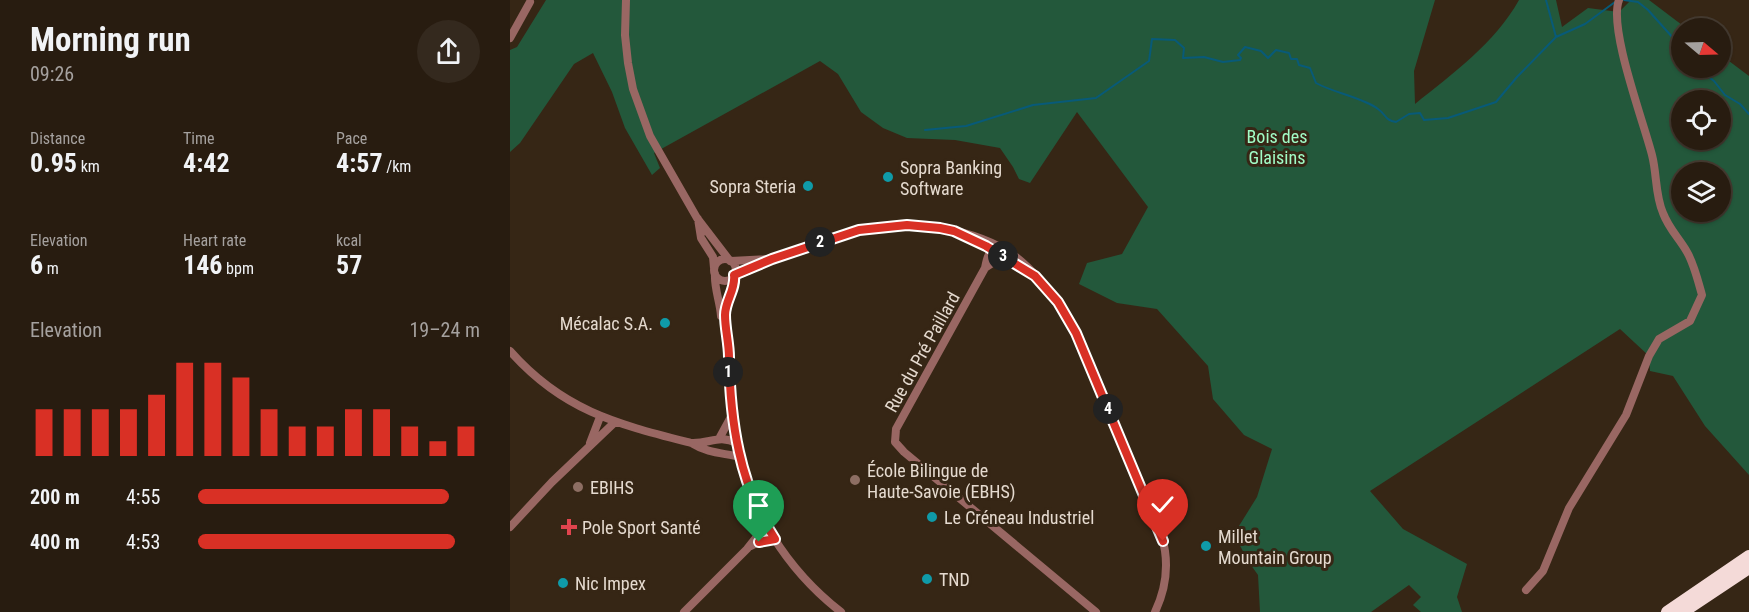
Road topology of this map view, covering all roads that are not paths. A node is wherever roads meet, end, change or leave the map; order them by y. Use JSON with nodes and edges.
{"nodes":[{"id":1,"x":626,"y":0,"type":"edge"},
{"id":2,"x":1619,"y":0,"type":"edge"},
{"id":3,"x":530,"y":2,"type":"dead end"},
{"id":4,"x":510,"y":38,"type":"edge"},
{"id":5,"x":697,"y":218,"type":"junction"},
{"id":6,"x":996,"y":250,"type":"junction"},
{"id":7,"x":772,"y":259,"type":"junction"},
{"id":8,"x":730,"y":261,"type":"junction"},
{"id":9,"x":715,"y":271,"type":"junction"},
{"id":10,"x":734,"y":275,"type":"junction"},
{"id":11,"x":510,"y":351,"type":"edge"},
{"id":12,"x":728,"y":373,"type":"junction"},
{"id":13,"x":732,"y":413,"type":"junction"},
{"id":14,"x":600,"y":417,"type":"junction"},
{"id":15,"x":615,"y":422,"type":"junction"},
{"id":16,"x":720,"y":437,"type":"junction"},
{"id":17,"x":692,"y":443,"type":"junction"},
{"id":18,"x":736,"y":443,"type":"junction"},
{"id":19,"x":585,"y":449,"type":"junction"},
{"id":20,"x":722,"y":452,"type":"junction"},
{"id":21,"x":740,"y":457,"type":"junction"},
{"id":22,"x":766,"y":525,"type":"junction"},
{"id":23,"x":510,"y":527,"type":"edge"},
{"id":24,"x":775,"y":539,"type":"junction"},
{"id":25,"x":747,"y":549,"type":"junction"},
{"id":26,"x":1749,"y":556,"type":"edge"},
{"id":27,"x":1749,"y":568,"type":"edge"},
{"id":28,"x":1526,"y":590,"type":"dead end"},
{"id":29,"x":684,"y":612,"type":"edge"},
{"id":30,"x":841,"y":612,"type":"edge"},
{"id":31,"x":1096,"y":612,"type":"edge"},
{"id":32,"x":1155,"y":612,"type":"edge"},
{"id":33,"x":1667,"y":612,"type":"edge"},
{"id":34,"x":1683,"y":612,"type":"edge"}],
"edges":[{"from":1,"to":5,"type":"street"},
{"from":2,"to":28,"type":"street"},
{"from":3,"to":4,"type":"street"},
{"from":5,"to":8,"type":"street"},
{"from":5,"to":9,"type":"street"},
{"from":6,"to":7,"type":"street"},
{"from":6,"to":31,"type":"street","name":"Rue du Pré Paillard"},
{"from":6,"to":32,"type":"street"},
{"from":7,"to":8,"type":"street"},
{"from":7,"to":10,"type":"street"},
{"from":8,"to":9,"type":"street"},
{"from":8,"to":10,"type":"street"},
{"from":9,"to":10,"type":"street"},
{"from":9,"to":12,"type":"street"},
{"from":10,"to":12,"type":"street"},
{"from":11,"to":14,"type":"street"},
{"from":12,"to":13,"type":"street"},
{"from":13,"to":16,"type":"street"},
{"from":13,"to":18,"type":"street"},
{"from":14,"to":15,"type":"street"},
{"from":14,"to":19,"type":"street"},
{"from":15,"to":17,"type":"street"},
{"from":15,"to":19,"type":"street"},
{"from":16,"to":17,"type":"street"},
{"from":16,"to":18,"type":"street"},
{"from":17,"to":20,"type":"street"},
{"from":18,"to":20,"type":"street"},
{"from":18,"to":21,"type":"street"},
{"from":19,"to":23,"type":"street"},
{"from":20,"to":21,"type":"street"},
{"from":21,"to":22,"type":"street"},
{"from":22,"to":24,"type":"street"},
{"from":22,"to":25,"type":"street"},
{"from":24,"to":25,"type":"street"},
{"from":24,"to":30,"type":"street"},
{"from":25,"to":29,"type":"street"},
{"from":26,"to":33,"type":"highway"},
{"from":27,"to":34,"type":"highway"}]}
